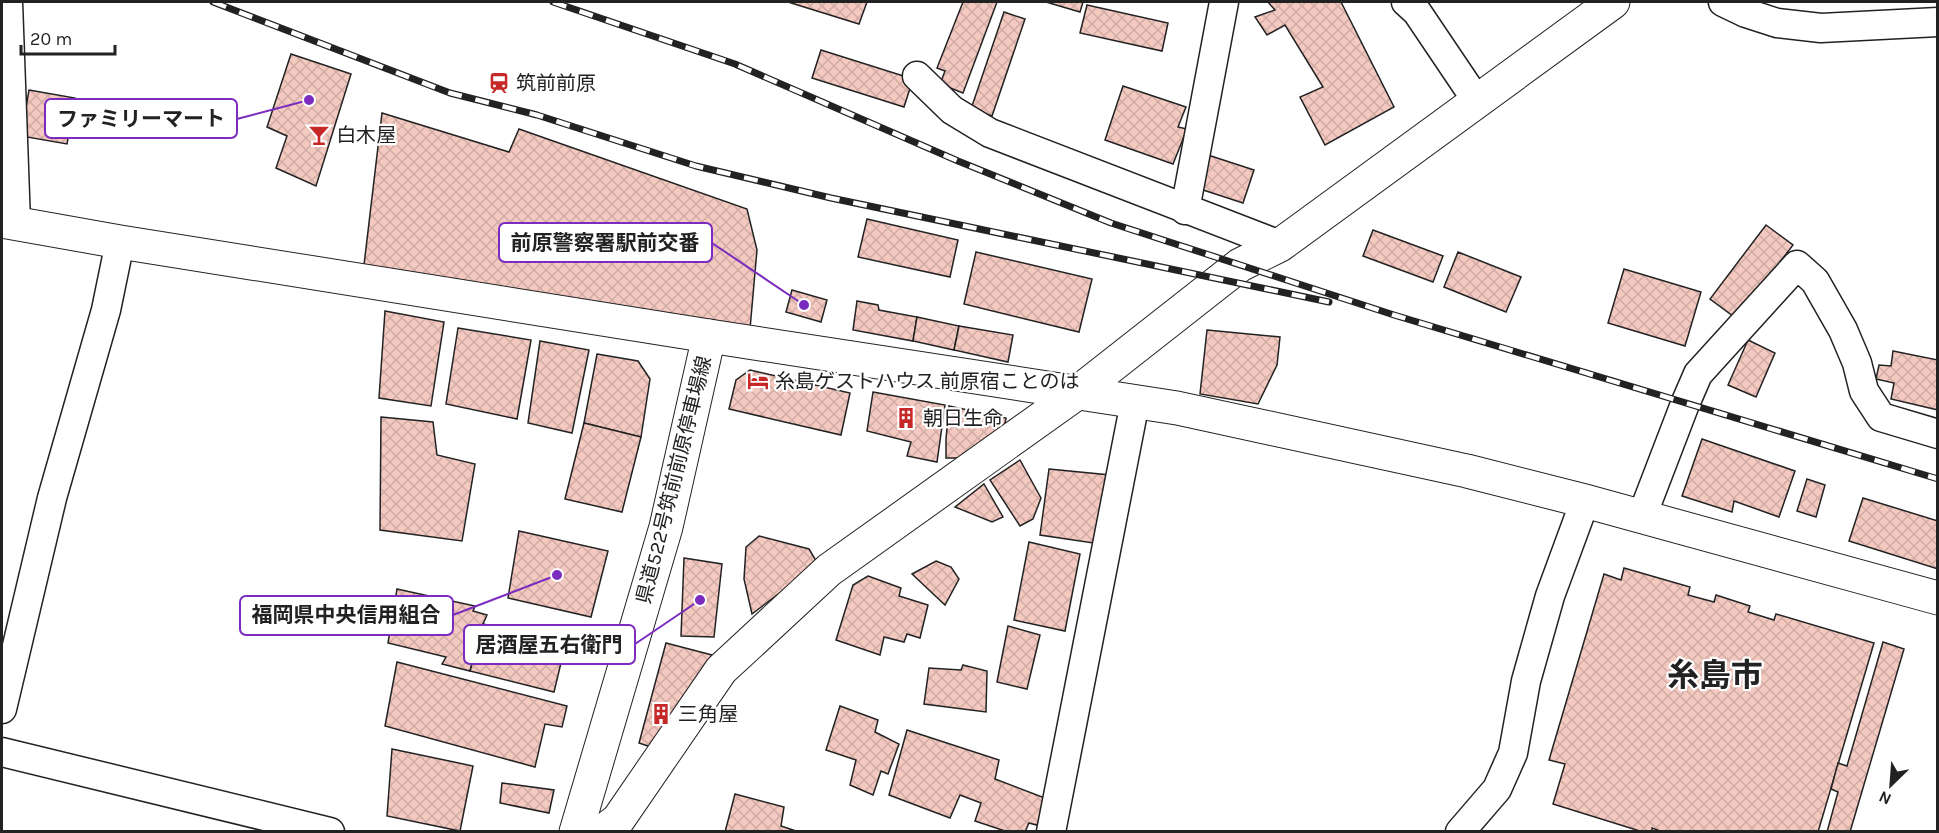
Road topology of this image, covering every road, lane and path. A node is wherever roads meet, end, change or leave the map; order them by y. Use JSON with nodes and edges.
{"nodes":[{"id":1,"x":8,"y":2,"type":"edge"},
{"id":2,"x":1224,"y":2,"type":"edge"},
{"id":3,"x":1406,"y":2,"type":"edge"},
{"id":4,"x":1613,"y":2,"type":"edge"},
{"id":5,"x":1723,"y":2,"type":"edge"},
{"id":6,"x":1938,"y":22,"type":"edge"},
{"id":7,"x":917,"y":76,"type":"dead end"},
{"id":8,"x":1477,"y":101,"type":"junction"},
{"id":9,"x":1185,"y":210,"type":"junction"},
{"id":10,"x":9,"y":222,"type":"edge"},
{"id":11,"x":120,"y":242,"type":"junction"},
{"id":12,"x":1280,"y":245,"type":"junction"},
{"id":13,"x":709,"y":336,"type":"junction"},
{"id":14,"x":1077,"y":393,"type":"junction"},
{"id":15,"x":1136,"y":402,"type":"junction"},
{"id":16,"x":1938,"y":434,"type":"edge"},
{"id":17,"x":1585,"y":501,"type":"junction"},
{"id":18,"x":1642,"y":516,"type":"junction"},
{"id":19,"x":1938,"y":598,"type":"edge"},
{"id":20,"x":2,"y":709,"type":"edge"},
{"id":21,"x":2,"y":752,"type":"edge"},
{"id":22,"x":330,"y":831,"type":"edge"},
{"id":23,"x":576,"y":831,"type":"edge"},
{"id":24,"x":602,"y":831,"type":"edge"},
{"id":25,"x":1051,"y":831,"type":"edge"},
{"id":26,"x":1460,"y":831,"type":"edge"}],
"edges":[{"from":1,"to":10,"type":"street"},
{"from":2,"to":9,"type":"street"},
{"from":3,"to":8,"type":"street"},
{"from":4,"to":8,"type":"street"},
{"from":5,"to":6,"type":"street"},
{"from":7,"to":9,"type":"street"},
{"from":8,"to":12,"type":"street"},
{"from":9,"to":12,"type":"street"},
{"from":10,"to":11,"type":"street"},
{"from":11,"to":13,"type":"street"},
{"from":11,"to":20,"type":"street"},
{"from":12,"to":14,"type":"street"},
{"from":13,"to":14,"type":"street"},
{"from":13,"to":23,"type":"street","name":"県道522号筑前前原停車場線"},
{"from":14,"to":15,"type":"street"},
{"from":14,"to":24,"type":"street"},
{"from":15,"to":17,"type":"street"},
{"from":15,"to":25,"type":"street"},
{"from":16,"to":18,"type":"street"},
{"from":17,"to":18,"type":"street"},
{"from":17,"to":26,"type":"street"},
{"from":18,"to":19,"type":"street"},
{"from":21,"to":22,"type":"street"}]}
